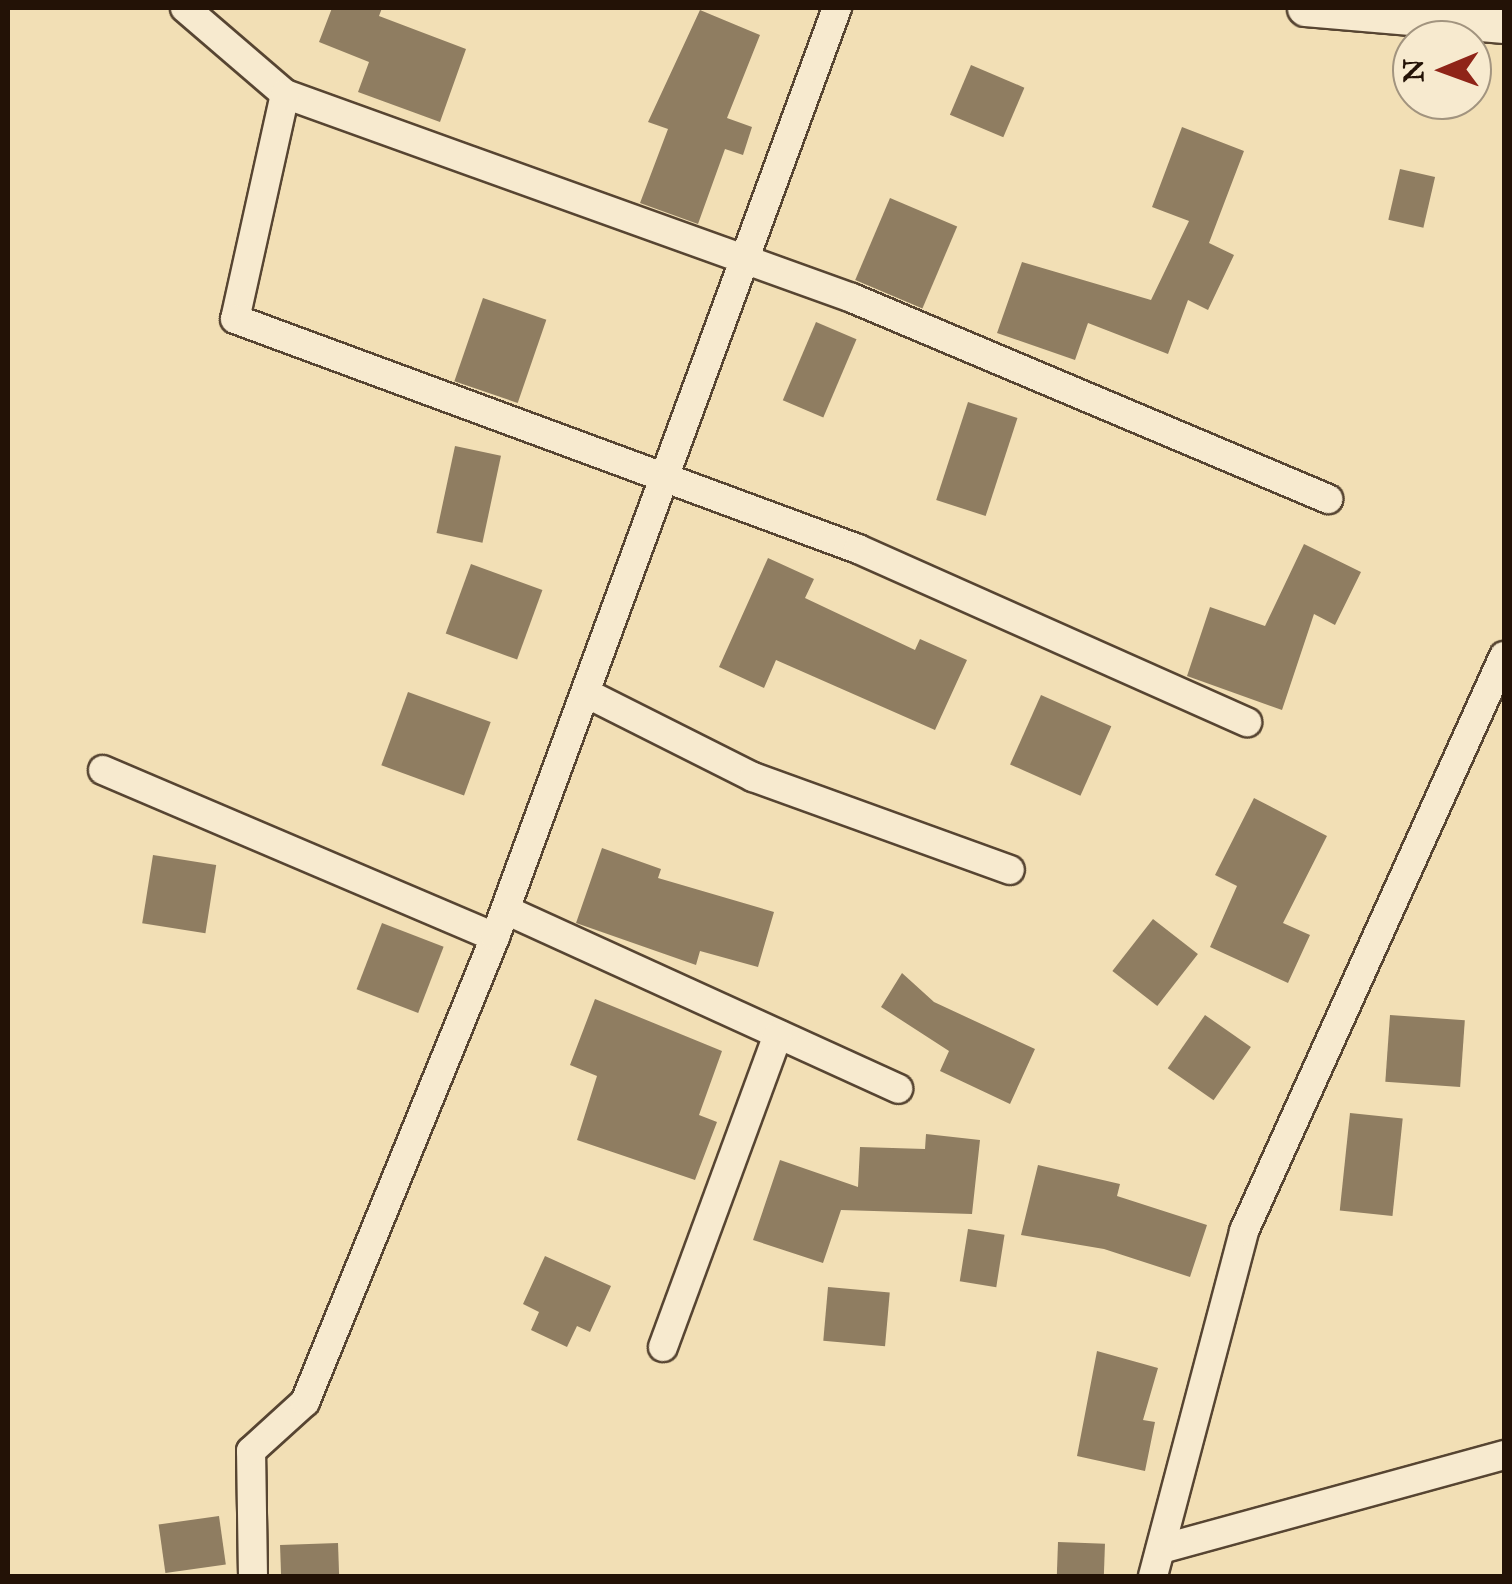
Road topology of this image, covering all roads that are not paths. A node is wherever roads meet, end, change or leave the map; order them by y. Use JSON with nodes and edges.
{"nodes":[{"id":1,"x":185,"y":8,"type":"edge"},
{"id":2,"x":837,"y":8,"type":"edge"},
{"id":3,"x":1305,"y":8,"type":"edge"},
{"id":4,"x":1504,"y":25,"type":"edge"},
{"id":5,"x":284,"y":94,"type":"junction"},
{"id":6,"x":742,"y":264,"type":"junction"},
{"id":7,"x":667,"y":482,"type":"junction"},
{"id":8,"x":1328,"y":500,"type":"dead end"},
{"id":9,"x":1504,"y":656,"type":"edge"},
{"id":10,"x":588,"y":694,"type":"junction"},
{"id":11,"x":1247,"y":722,"type":"dead end"},
{"id":12,"x":103,"y":770,"type":"dead end"},
{"id":13,"x":1010,"y":870,"type":"dead end"},
{"id":14,"x":506,"y":910,"type":"junction"},
{"id":15,"x":495,"y":937,"type":"junction"},
{"id":16,"x":778,"y":1034,"type":"junction"},
{"id":17,"x":898,"y":1089,"type":"dead end"},
{"id":18,"x":662,"y":1347,"type":"dead end"},
{"id":19,"x":1504,"y":1454,"type":"edge"},
{"id":20,"x":1161,"y":1548,"type":"junction"},
{"id":21,"x":253,"y":1576,"type":"edge"},
{"id":22,"x":1153,"y":1576,"type":"edge"}],
"edges":[{"from":1,"to":5,"type":"street"},
{"from":2,"to":6,"type":"street"},
{"from":3,"to":4,"type":"street"},
{"from":5,"to":6,"type":"street"},
{"from":5,"to":7,"type":"street"},
{"from":6,"to":7,"type":"street"},
{"from":6,"to":8,"type":"street"},
{"from":7,"to":10,"type":"street"},
{"from":7,"to":11,"type":"street"},
{"from":9,"to":20,"type":"street"},
{"from":10,"to":13,"type":"street"},
{"from":10,"to":14,"type":"street"},
{"from":12,"to":15,"type":"street"},
{"from":14,"to":15,"type":"street"},
{"from":14,"to":16,"type":"street"},
{"from":15,"to":21,"type":"street"},
{"from":16,"to":17,"type":"street"},
{"from":16,"to":18,"type":"street"},
{"from":19,"to":20,"type":"street"},
{"from":20,"to":22,"type":"street"}]}
